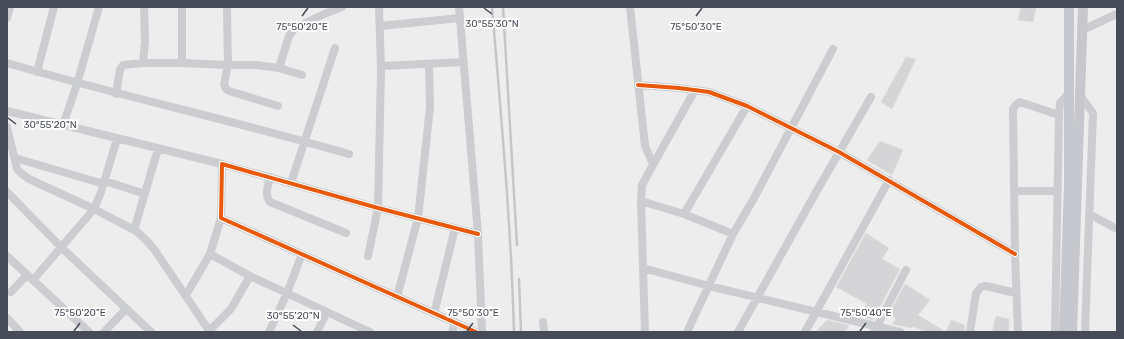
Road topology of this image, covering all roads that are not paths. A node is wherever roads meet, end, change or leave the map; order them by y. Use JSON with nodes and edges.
{"nodes":[{"id":1,"x":10,"y":7,"type":"edge"},
{"id":2,"x":54,"y":7,"type":"edge"},
{"id":3,"x":99,"y":7,"type":"edge"},
{"id":4,"x":144,"y":7,"type":"edge"},
{"id":5,"x":182,"y":7,"type":"edge"},
{"id":6,"x":342,"y":7,"type":"edge"},
{"id":7,"x":379,"y":7,"type":"edge"},
{"id":8,"x":459,"y":7,"type":"edge"},
{"id":9,"x":630,"y":7,"type":"edge"},
{"id":10,"x":1069,"y":7,"type":"edge"},
{"id":11,"x":1083,"y":7,"type":"edge"},
{"id":12,"x":227,"y":10,"type":"dead end"},
{"id":13,"x":1117,"y":14,"type":"edge"},
{"id":14,"x":7,"y":18,"type":"edge"},
{"id":15,"x":460,"y":18,"type":"junction"},
{"id":16,"x":380,"y":26,"type":"junction"},
{"id":17,"x":1082,"y":30,"type":"junction"},
{"id":18,"x":335,"y":48,"type":"dead end"},
{"id":19,"x":832,"y":49,"type":"dead end"},
{"id":20,"x":464,"y":62,"type":"junction"},
{"id":21,"x":7,"y":63,"type":"edge"},
{"id":22,"x":143,"y":63,"type":"junction"},
{"id":23,"x":182,"y":63,"type":"junction"},
{"id":24,"x":429,"y":64,"type":"junction"},
{"id":25,"x":228,"y":65,"type":"junction"},
{"id":26,"x":381,"y":66,"type":"junction"},
{"id":27,"x":280,"y":68,"type":"junction"},
{"id":28,"x":37,"y":72,"type":"junction"},
{"id":29,"x":302,"y":75,"type":"dead end"},
{"id":30,"x":77,"y":84,"type":"junction"},
{"id":31,"x":638,"y":85,"type":"junction"},
{"id":32,"x":695,"y":90,"type":"junction"},
{"id":33,"x":116,"y":94,"type":"junction"},
{"id":34,"x":1074,"y":94,"type":"junction"},
{"id":35,"x":871,"y":97,"type":"dead end"},
{"id":36,"x":278,"y":106,"type":"dead end"},
{"id":37,"x":747,"y":106,"type":"junction"},
{"id":38,"x":7,"y":111,"type":"edge"},
{"id":39,"x":1059,"y":115,"type":"junction"},
{"id":40,"x":63,"y":125,"type":"junction"},
{"id":41,"x":7,"y":127,"type":"edge"},
{"id":42,"x":790,"y":128,"type":"junction"},
{"id":43,"x":117,"y":139,"type":"junction"},
{"id":44,"x":304,"y":141,"type":"junction"},
{"id":45,"x":158,"y":149,"type":"junction"},
{"id":46,"x":839,"y":152,"type":"junction"},
{"id":47,"x":349,"y":154,"type":"dead end"},
{"id":48,"x":15,"y":158,"type":"junction"},
{"id":49,"x":222,"y":164,"type":"junction"},
{"id":50,"x":653,"y":164,"type":"junction"},
{"id":51,"x":270,"y":177,"type":"junction"},
{"id":52,"x":889,"y":180,"type":"junction"},
{"id":53,"x":104,"y":183,"type":"junction"},
{"id":54,"x":291,"y":183,"type":"junction"},
{"id":55,"x":1014,"y":191,"type":"junction"},
{"id":56,"x":1058,"y":191,"type":"junction"},
{"id":57,"x":7,"y":192,"type":"edge"},
{"id":58,"x":145,"y":194,"type":"junction"},
{"id":59,"x":641,"y":201,"type":"junction"},
{"id":60,"x":378,"y":208,"type":"junction"},
{"id":61,"x":94,"y":209,"type":"junction"},
{"id":62,"x":684,"y":214,"type":"junction"},
{"id":63,"x":1089,"y":214,"type":"junction"},
{"id":64,"x":221,"y":218,"type":"junction"},
{"id":65,"x":418,"y":218,"type":"junction"},
{"id":66,"x":455,"y":228,"type":"junction"},
{"id":67,"x":1117,"y":229,"type":"edge"},
{"id":68,"x":134,"y":230,"type":"junction"},
{"id":69,"x":346,"y":233,"type":"dead end"},
{"id":70,"x":478,"y":234,"type":"junction"},
{"id":71,"x":733,"y":234,"type":"junction"},
{"id":72,"x":62,"y":248,"type":"junction"},
{"id":73,"x":210,"y":254,"type":"junction"},
{"id":74,"x":302,"y":254,"type":"junction"},
{"id":75,"x":1015,"y":254,"type":"junction"},
{"id":76,"x":7,"y":256,"type":"edge"},
{"id":77,"x":368,"y":256,"type":"dead end"},
{"id":78,"x":643,"y":268,"type":"junction"},
{"id":79,"x":906,"y":270,"type":"dead end"},
{"id":80,"x":250,"y":276,"type":"junction"},
{"id":81,"x":30,"y":277,"type":"junction"},
{"id":82,"x":709,"y":286,"type":"junction"},
{"id":83,"x":8,"y":293,"type":"edge"},
{"id":84,"x":287,"y":293,"type":"junction"},
{"id":85,"x":1016,"y":293,"type":"junction"},
{"id":86,"x":186,"y":295,"type":"junction"},
{"id":87,"x":397,"y":297,"type":"junction"},
{"id":88,"x":756,"y":298,"type":"junction"},
{"id":89,"x":126,"y":309,"type":"junction"},
{"id":90,"x":327,"y":312,"type":"junction"},
{"id":91,"x":815,"y":312,"type":"junction"},
{"id":92,"x":434,"y":314,"type":"junction"},
{"id":93,"x":7,"y":318,"type":"edge"},
{"id":94,"x":455,"y":322,"type":"junction"},
{"id":95,"x":543,"y":322,"type":"dead end"},
{"id":96,"x":874,"y":330,"type":"edge"},
{"id":97,"x":20,"y":332,"type":"edge"},
{"id":98,"x":89,"y":332,"type":"edge"},
{"id":99,"x":104,"y":332,"type":"edge"},
{"id":100,"x":151,"y":332,"type":"edge"},
{"id":101,"x":209,"y":332,"type":"edge"},
{"id":102,"x":269,"y":332,"type":"edge"},
{"id":103,"x":317,"y":332,"type":"edge"},
{"id":104,"x":370,"y":332,"type":"edge"},
{"id":105,"x":452,"y":332,"type":"edge"},
{"id":106,"x":476,"y":332,"type":"edge"},
{"id":107,"x":482,"y":332,"type":"edge"},
{"id":108,"x":544,"y":332,"type":"edge"},
{"id":109,"x":645,"y":332,"type":"edge"},
{"id":110,"x":687,"y":332,"type":"edge"},
{"id":111,"x":738,"y":332,"type":"edge"},
{"id":112,"x":805,"y":332,"type":"edge"},
{"id":113,"x":900,"y":332,"type":"edge"},
{"id":114,"x":970,"y":332,"type":"edge"},
{"id":115,"x":1018,"y":332,"type":"edge"},
{"id":116,"x":1055,"y":332,"type":"edge"},
{"id":117,"x":1064,"y":332,"type":"edge"},
{"id":118,"x":1072,"y":332,"type":"edge"},
{"id":119,"x":1085,"y":332,"type":"edge"}],
"edges":[{"from":1,"to":14,"type":"street"},
{"from":2,"to":28,"type":"street"},
{"from":3,"to":30,"type":"street"},
{"from":4,"to":22,"type":"street"},
{"from":5,"to":23,"type":"street"},
{"from":6,"to":27,"type":"street"},
{"from":7,"to":16,"type":"street"},
{"from":8,"to":15,"type":"street"},
{"from":9,"to":31,"type":"street"},
{"from":10,"to":34,"type":"main road"},
{"from":11,"to":17,"type":"main road"},
{"from":12,"to":25,"type":"street"},
{"from":13,"to":17,"type":"street"},
{"from":15,"to":16,"type":"street"},
{"from":15,"to":20,"type":"street"},
{"from":16,"to":26,"type":"street"},
{"from":17,"to":34,"type":"main road"},
{"from":18,"to":44,"type":"street"},
{"from":19,"to":42,"type":"street"},
{"from":20,"to":24,"type":"street"},
{"from":20,"to":70,"type":"street"},
{"from":21,"to":28,"type":"street"},
{"from":22,"to":23,"type":"street"},
{"from":22,"to":33,"type":"street"},
{"from":23,"to":25,"type":"street"},
{"from":24,"to":26,"type":"street"},
{"from":24,"to":65,"type":"street"},
{"from":25,"to":27,"type":"street"},
{"from":25,"to":36,"type":"street"},
{"from":26,"to":60,"type":"street"},
{"from":27,"to":29,"type":"street"},
{"from":28,"to":30,"type":"street"},
{"from":30,"to":33,"type":"street"},
{"from":30,"to":40,"type":"street"},
{"from":31,"to":32,"type":"street"},
{"from":31,"to":50,"type":"street"},
{"from":32,"to":37,"type":"street"},
{"from":32,"to":50,"type":"street"},
{"from":33,"to":44,"type":"street"},
{"from":34,"to":39,"type":"street"},
{"from":34,"to":63,"type":"street"},
{"from":34,"to":117,"type":"main road"},
{"from":34,"to":118,"type":"main road"},
{"from":35,"to":46,"type":"street"},
{"from":37,"to":42,"type":"street"},
{"from":37,"to":62,"type":"street"},
{"from":38,"to":40,"type":"street"},
{"from":39,"to":55,"type":"street"},
{"from":39,"to":56,"type":"street"},
{"from":40,"to":43,"type":"street"},
{"from":41,"to":48,"type":"street"},
{"from":42,"to":46,"type":"street"},
{"from":42,"to":71,"type":"street"},
{"from":43,"to":45,"type":"street"},
{"from":43,"to":53,"type":"street"},
{"from":44,"to":47,"type":"street"},
{"from":44,"to":54,"type":"street"},
{"from":45,"to":49,"type":"street"},
{"from":45,"to":58,"type":"street"},
{"from":46,"to":52,"type":"street"},
{"from":46,"to":88,"type":"street"},
{"from":48,"to":53,"type":"street"},
{"from":48,"to":61,"type":"street"},
{"from":49,"to":51,"type":"street"},
{"from":49,"to":64,"type":"street"},
{"from":50,"to":59,"type":"street"},
{"from":51,"to":54,"type":"street"},
{"from":51,"to":69,"type":"street"},
{"from":52,"to":75,"type":"street"},
{"from":52,"to":91,"type":"street"},
{"from":53,"to":58,"type":"street"},
{"from":53,"to":61,"type":"street"},
{"from":54,"to":60,"type":"street"},
{"from":55,"to":56,"type":"street"},
{"from":55,"to":75,"type":"street"},
{"from":56,"to":116,"type":"street"},
{"from":57,"to":72,"type":"street"},
{"from":58,"to":68,"type":"street"},
{"from":59,"to":62,"type":"street"},
{"from":59,"to":78,"type":"street"},
{"from":60,"to":65,"type":"street"},
{"from":60,"to":77,"type":"street"},
{"from":61,"to":68,"type":"street"},
{"from":61,"to":72,"type":"street"},
{"from":62,"to":71,"type":"street"},
{"from":63,"to":67,"type":"street"},
{"from":63,"to":119,"type":"street"},
{"from":64,"to":73,"type":"street"},
{"from":64,"to":74,"type":"street"},
{"from":65,"to":66,"type":"street"},
{"from":65,"to":87,"type":"street"},
{"from":66,"to":70,"type":"street"},
{"from":66,"to":92,"type":"street"},
{"from":68,"to":86,"type":"street"},
{"from":70,"to":107,"type":"street"},
{"from":71,"to":82,"type":"street"},
{"from":72,"to":81,"type":"street"},
{"from":72,"to":89,"type":"street"},
{"from":73,"to":80,"type":"street"},
{"from":73,"to":86,"type":"street"},
{"from":74,"to":84,"type":"street"},
{"from":74,"to":87,"type":"street"},
{"from":75,"to":85,"type":"street"},
{"from":76,"to":81,"type":"street"},
{"from":78,"to":82,"type":"street"},
{"from":78,"to":109,"type":"street"},
{"from":79,"to":96,"type":"street"},
{"from":80,"to":84,"type":"street"},
{"from":80,"to":101,"type":"street"},
{"from":81,"to":83,"type":"street"},
{"from":81,"to":98,"type":"street"},
{"from":82,"to":88,"type":"street"},
{"from":82,"to":110,"type":"street"},
{"from":84,"to":90,"type":"street"},
{"from":84,"to":102,"type":"street"},
{"from":85,"to":114,"type":"street"},
{"from":85,"to":115,"type":"street"},
{"from":86,"to":101,"type":"street"},
{"from":87,"to":92,"type":"street"},
{"from":88,"to":91,"type":"street"},
{"from":88,"to":111,"type":"street"},
{"from":89,"to":99,"type":"street"},
{"from":89,"to":100,"type":"street"},
{"from":90,"to":103,"type":"street"},
{"from":90,"to":104,"type":"street"},
{"from":91,"to":96,"type":"street"},
{"from":91,"to":112,"type":"street"},
{"from":92,"to":94,"type":"street"},
{"from":93,"to":97,"type":"street"},
{"from":94,"to":105,"type":"street"},
{"from":94,"to":106,"type":"street"},
{"from":95,"to":108,"type":"street"},
{"from":96,"to":113,"type":"street"}]}
